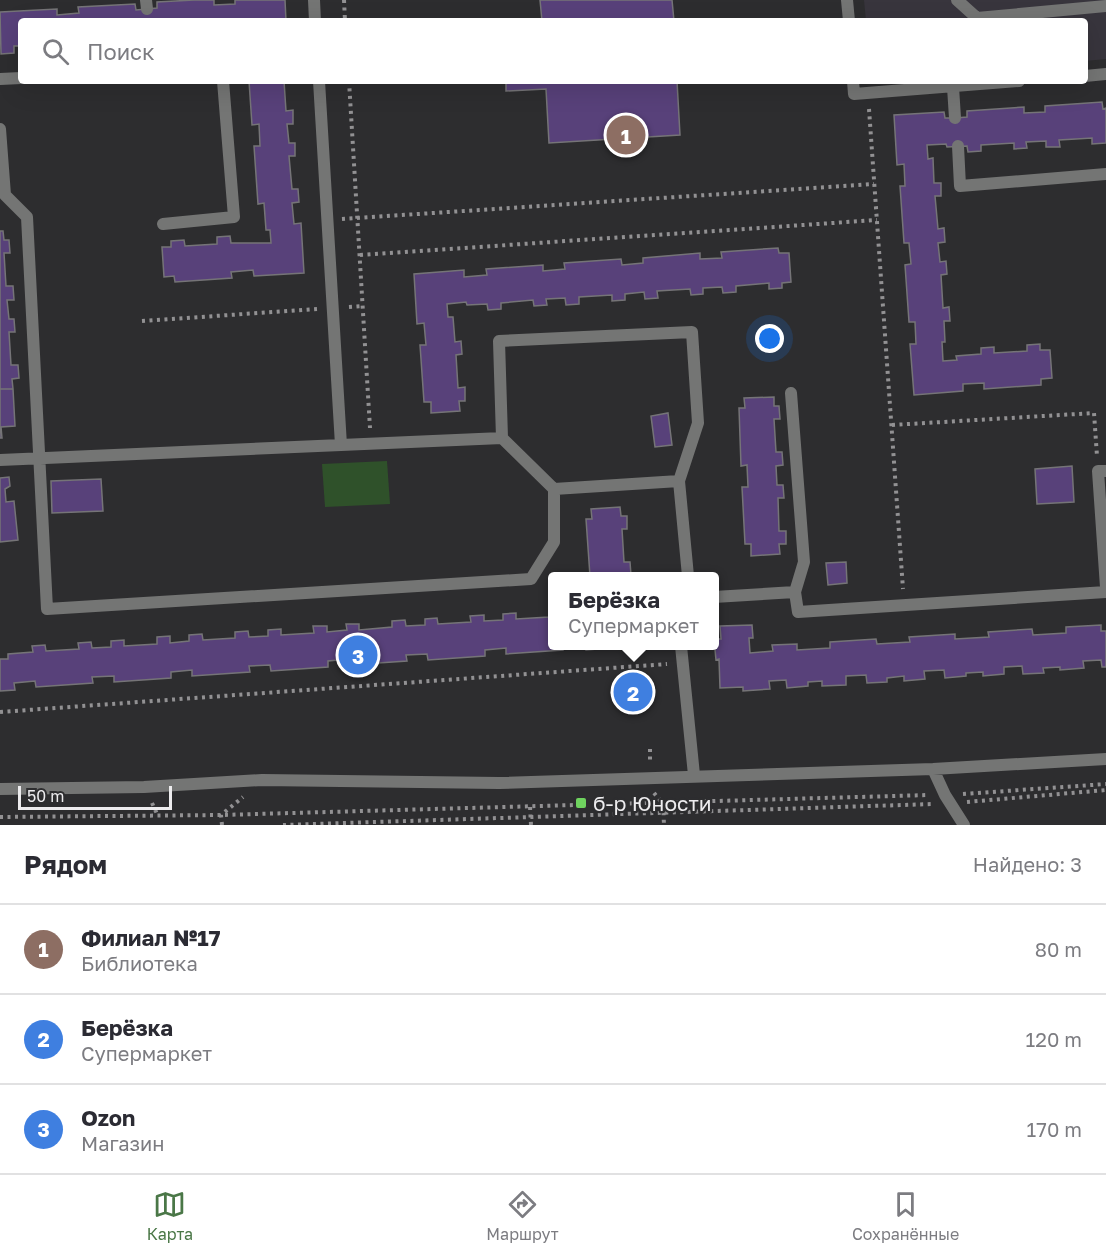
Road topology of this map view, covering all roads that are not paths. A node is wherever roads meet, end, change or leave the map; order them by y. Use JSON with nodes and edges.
{"nodes":[{"id":1,"x":314,"y":0,"type":"edge"},
{"id":2,"x":847,"y":0,"type":"edge"},
{"id":3,"x":957,"y":0,"type":"edge"},
{"id":4,"x":1106,"y":6,"type":"edge"},
{"id":5,"x":1062,"y":16,"type":"edge"},
{"id":6,"x":315,"y":18,"type":"edge"},
{"id":7,"x":849,"y":18,"type":"edge"},
{"id":8,"x":1106,"y":74,"type":"edge"},
{"id":9,"x":1088,"y":76,"type":"edge"},
{"id":10,"x":18,"y":78,"type":"edge"},
{"id":11,"x":0,"y":80,"type":"edge"},
{"id":12,"x":223,"y":84,"type":"edge"},
{"id":13,"x":319,"y":84,"type":"edge"},
{"id":14,"x":853,"y":84,"type":"edge"},
{"id":15,"x":986,"y":84,"type":"edge"},
{"id":16,"x":953,"y":87,"type":"junction"},
{"id":17,"x":955,"y":118,"type":"dead end"},
{"id":18,"x":0,"y":129,"type":"edge"},
{"id":19,"x":958,"y":146,"type":"dead end"},
{"id":20,"x":1,"y":151,"type":"edge"},
{"id":21,"x":1106,"y":174,"type":"edge"},
{"id":22,"x":163,"y":224,"type":"dead end"},
{"id":23,"x":791,"y":393,"type":"dead end"},
{"id":24,"x":502,"y":438,"type":"junction"},
{"id":25,"x":341,"y":445,"type":"junction"},
{"id":26,"x":38,"y":459,"type":"junction"},
{"id":27,"x":0,"y":460,"type":"edge"},
{"id":28,"x":1102,"y":471,"type":"edge"},
{"id":29,"x":679,"y":481,"type":"junction"},
{"id":30,"x":554,"y":489,"type":"junction"},
{"id":31,"x":688,"y":572,"type":"edge"},
{"id":32,"x":1106,"y":587,"type":"edge"},
{"id":33,"x":795,"y":592,"type":"junction"},
{"id":34,"x":1106,"y":592,"type":"edge"},
{"id":35,"x":719,"y":597,"type":"edge"},
{"id":36,"x":682,"y":650,"type":"edge"},
{"id":37,"x":1106,"y":759,"type":"edge"},
{"id":38,"x":933,"y":769,"type":"junction"},
{"id":39,"x":694,"y":775,"type":"junction"},
{"id":40,"x":0,"y":789,"type":"edge"},
{"id":41,"x":964,"y":825,"type":"edge"}],
"edges":[{"from":1,"to":6,"type":"lane"},
{"from":2,"to":7,"type":"lane"},
{"from":3,"to":5,"type":"lane"},
{"from":4,"to":5,"type":"lane"},
{"from":8,"to":9,"type":"lane"},
{"from":10,"to":11,"type":"lane"},
{"from":12,"to":22,"type":"lane"},
{"from":13,"to":25,"type":"lane"},
{"from":14,"to":16,"type":"lane"},
{"from":15,"to":16,"type":"lane"},
{"from":16,"to":17,"type":"lane"},
{"from":18,"to":20,"type":"lane"},
{"from":19,"to":21,"type":"lane"},
{"from":20,"to":26,"type":"lane"},
{"from":23,"to":33,"type":"lane"},
{"from":24,"to":25,"type":"lane"},
{"from":24,"to":29,"type":"lane"},
{"from":24,"to":30,"type":"lane"},
{"from":25,"to":26,"type":"lane"},
{"from":26,"to":27,"type":"lane"},
{"from":26,"to":30,"type":"lane"},
{"from":28,"to":32,"type":"lane"},
{"from":29,"to":30,"type":"lane"},
{"from":29,"to":31,"type":"lane"},
{"from":33,"to":34,"type":"lane"},
{"from":33,"to":35,"type":"lane"},
{"from":36,"to":39,"type":"lane"},
{"from":37,"to":38,"type":"lane"},
{"from":38,"to":39,"type":"lane"},
{"from":38,"to":41,"type":"lane"},
{"from":39,"to":40,"type":"lane"}]}
